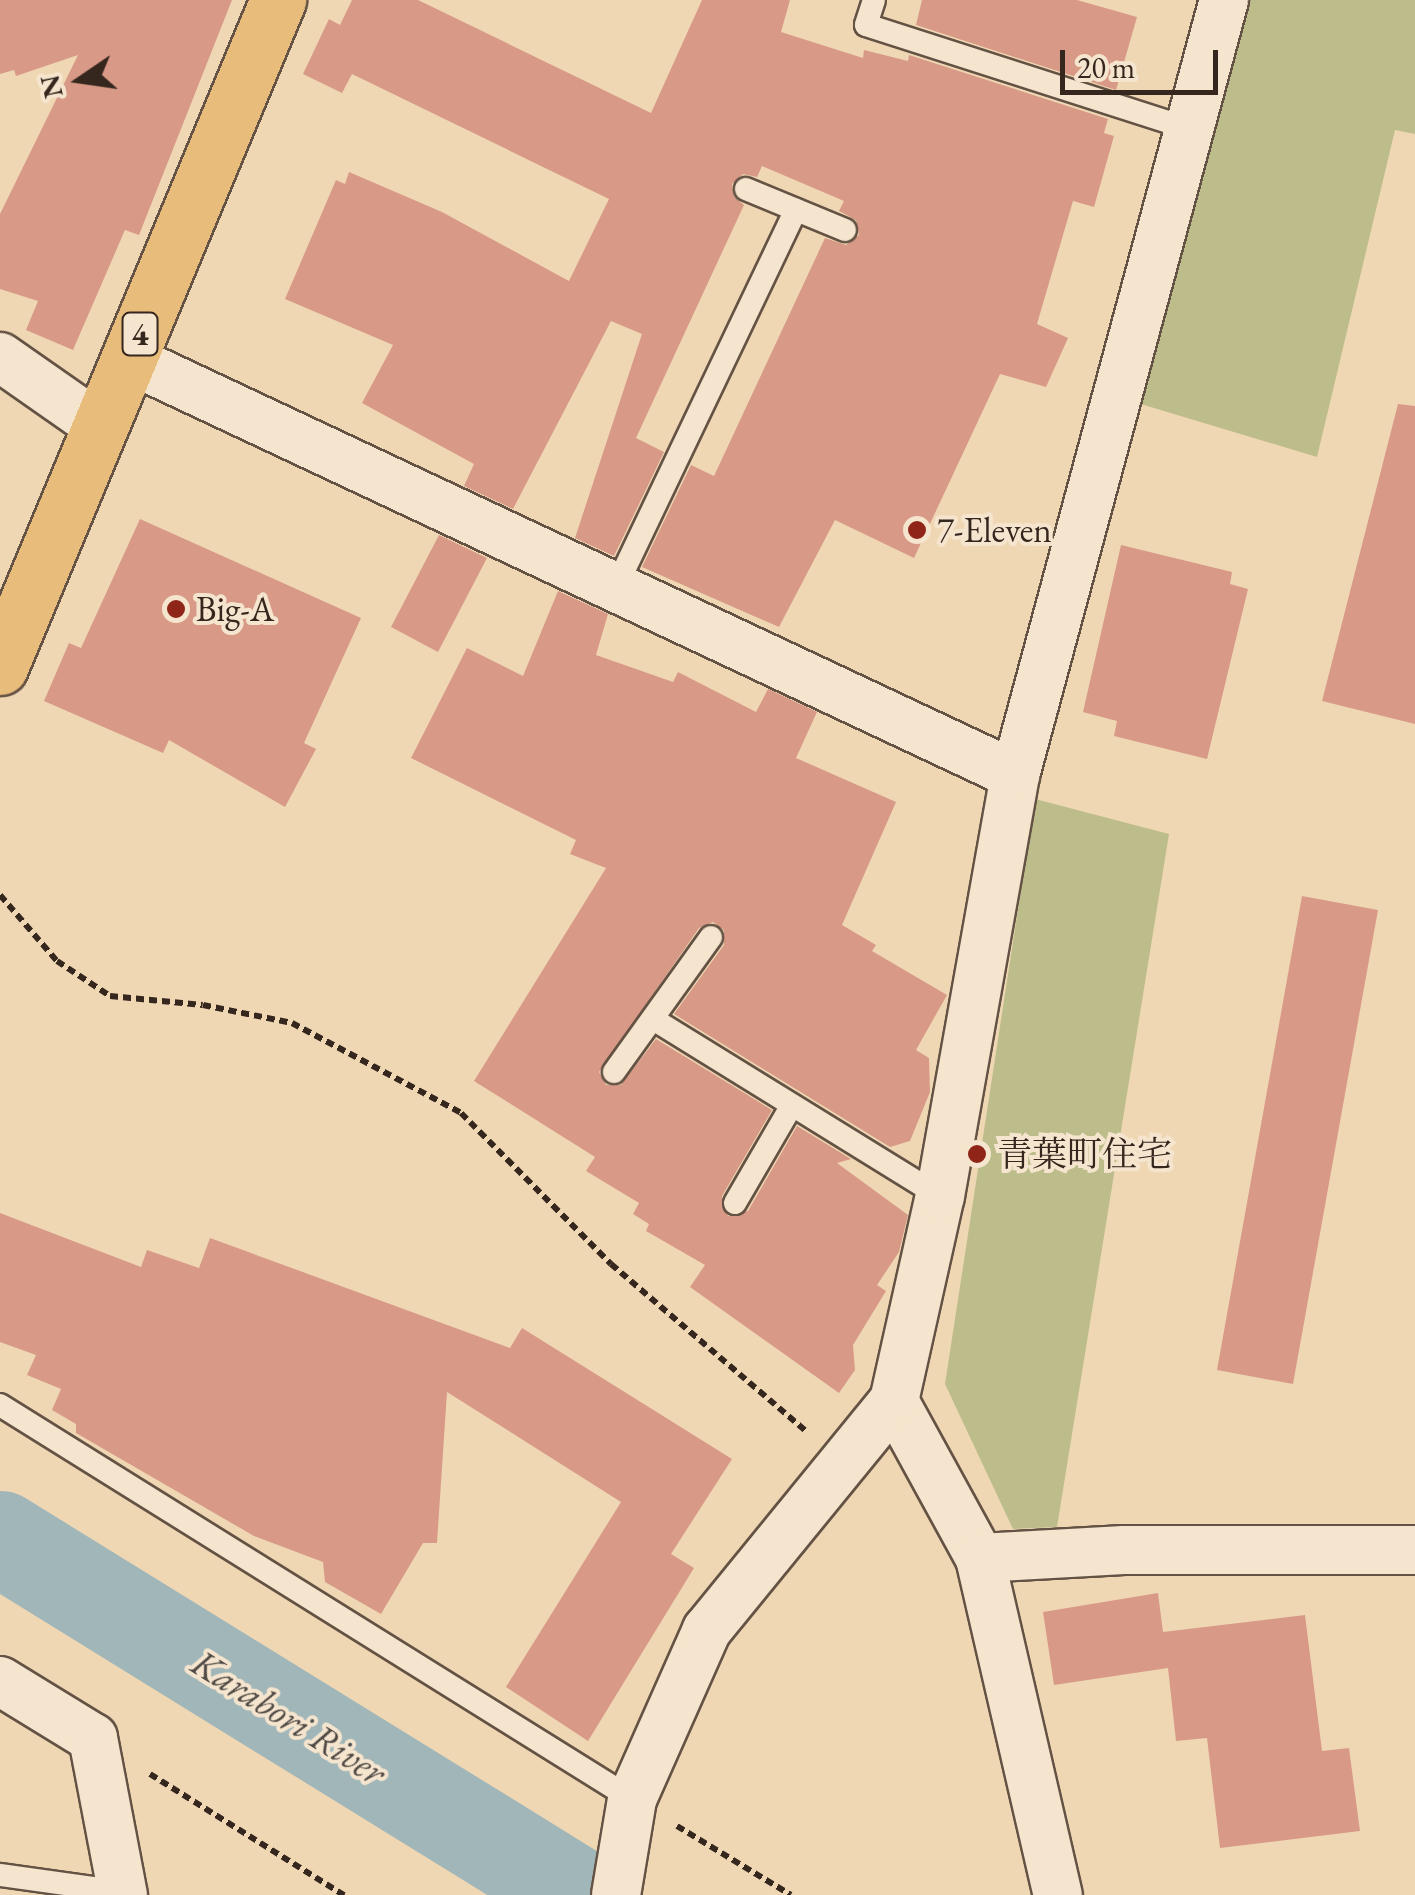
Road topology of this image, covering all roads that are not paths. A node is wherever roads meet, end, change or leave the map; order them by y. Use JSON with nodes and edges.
{"nodes":[{"id":1,"x":278,"y":0,"type":"edge"},
{"id":2,"x":874,"y":0,"type":"edge"},
{"id":3,"x":1224,"y":0,"type":"edge"},
{"id":4,"x":1189,"y":129,"type":"junction"},
{"id":5,"x":746,"y":189,"type":"dead end"},
{"id":6,"x":796,"y":210,"type":"junction"},
{"id":7,"x":844,"y":230,"type":"dead end"},
{"id":8,"x":0,"y":358,"type":"edge"},
{"id":9,"x":129,"y":359,"type":"junction"},
{"id":10,"x":99,"y":426,"type":"junction"},
{"id":11,"x":615,"y":589,"type":"junction"},
{"id":12,"x":0,"y":668,"type":"edge"},
{"id":13,"x":1015,"y":775,"type":"junction"},
{"id":14,"x":710,"y":937,"type":"dead end"},
{"id":15,"x":653,"y":1018,"type":"junction"},
{"id":16,"x":614,"y":1072,"type":"dead end"},
{"id":17,"x":792,"y":1105,"type":"junction"},
{"id":18,"x":940,"y":1196,"type":"junction"},
{"id":19,"x":736,"y":1203,"type":"dead end"},
{"id":20,"x":894,"y":1400,"type":"junction"},
{"id":21,"x":0,"y":1405,"type":"edge"},
{"id":22,"x":1415,"y":1550,"type":"edge"},
{"id":23,"x":980,"y":1558,"type":"junction"},
{"id":24,"x":0,"y":1681,"type":"edge"},
{"id":25,"x":629,"y":1817,"type":"junction"},
{"id":26,"x":0,"y":1875,"type":"edge"},
{"id":27,"x":123,"y":1894,"type":"edge"},
{"id":28,"x":616,"y":1895,"type":"edge"},
{"id":29,"x":1058,"y":1895,"type":"edge"}],
"edges":[{"from":1,"to":9,"type":"main road","number":"4"},
{"from":2,"to":4,"type":"lane"},
{"from":3,"to":4,"type":"street"},
{"from":4,"to":13,"type":"street"},
{"from":5,"to":6,"type":"lane"},
{"from":6,"to":7,"type":"lane"},
{"from":6,"to":11,"type":"lane"},
{"from":8,"to":10,"type":"street"},
{"from":9,"to":10,"type":"main road","number":"4"},
{"from":9,"to":11,"type":"street"},
{"from":10,"to":12,"type":"main road","number":"4"},
{"from":11,"to":13,"type":"street"},
{"from":13,"to":18,"type":"street"},
{"from":14,"to":15,"type":"lane"},
{"from":15,"to":16,"type":"lane"},
{"from":15,"to":17,"type":"lane"},
{"from":17,"to":18,"type":"lane"},
{"from":17,"to":19,"type":"lane"},
{"from":18,"to":20,"type":"street"},
{"from":20,"to":23,"type":"street"},
{"from":20,"to":25,"type":"street"},
{"from":21,"to":25,"type":"lane"},
{"from":22,"to":23,"type":"street"},
{"from":23,"to":29,"type":"street"},
{"from":24,"to":27,"type":"street"},
{"from":25,"to":28,"type":"street"},
{"from":26,"to":27,"type":"lane"}]}
